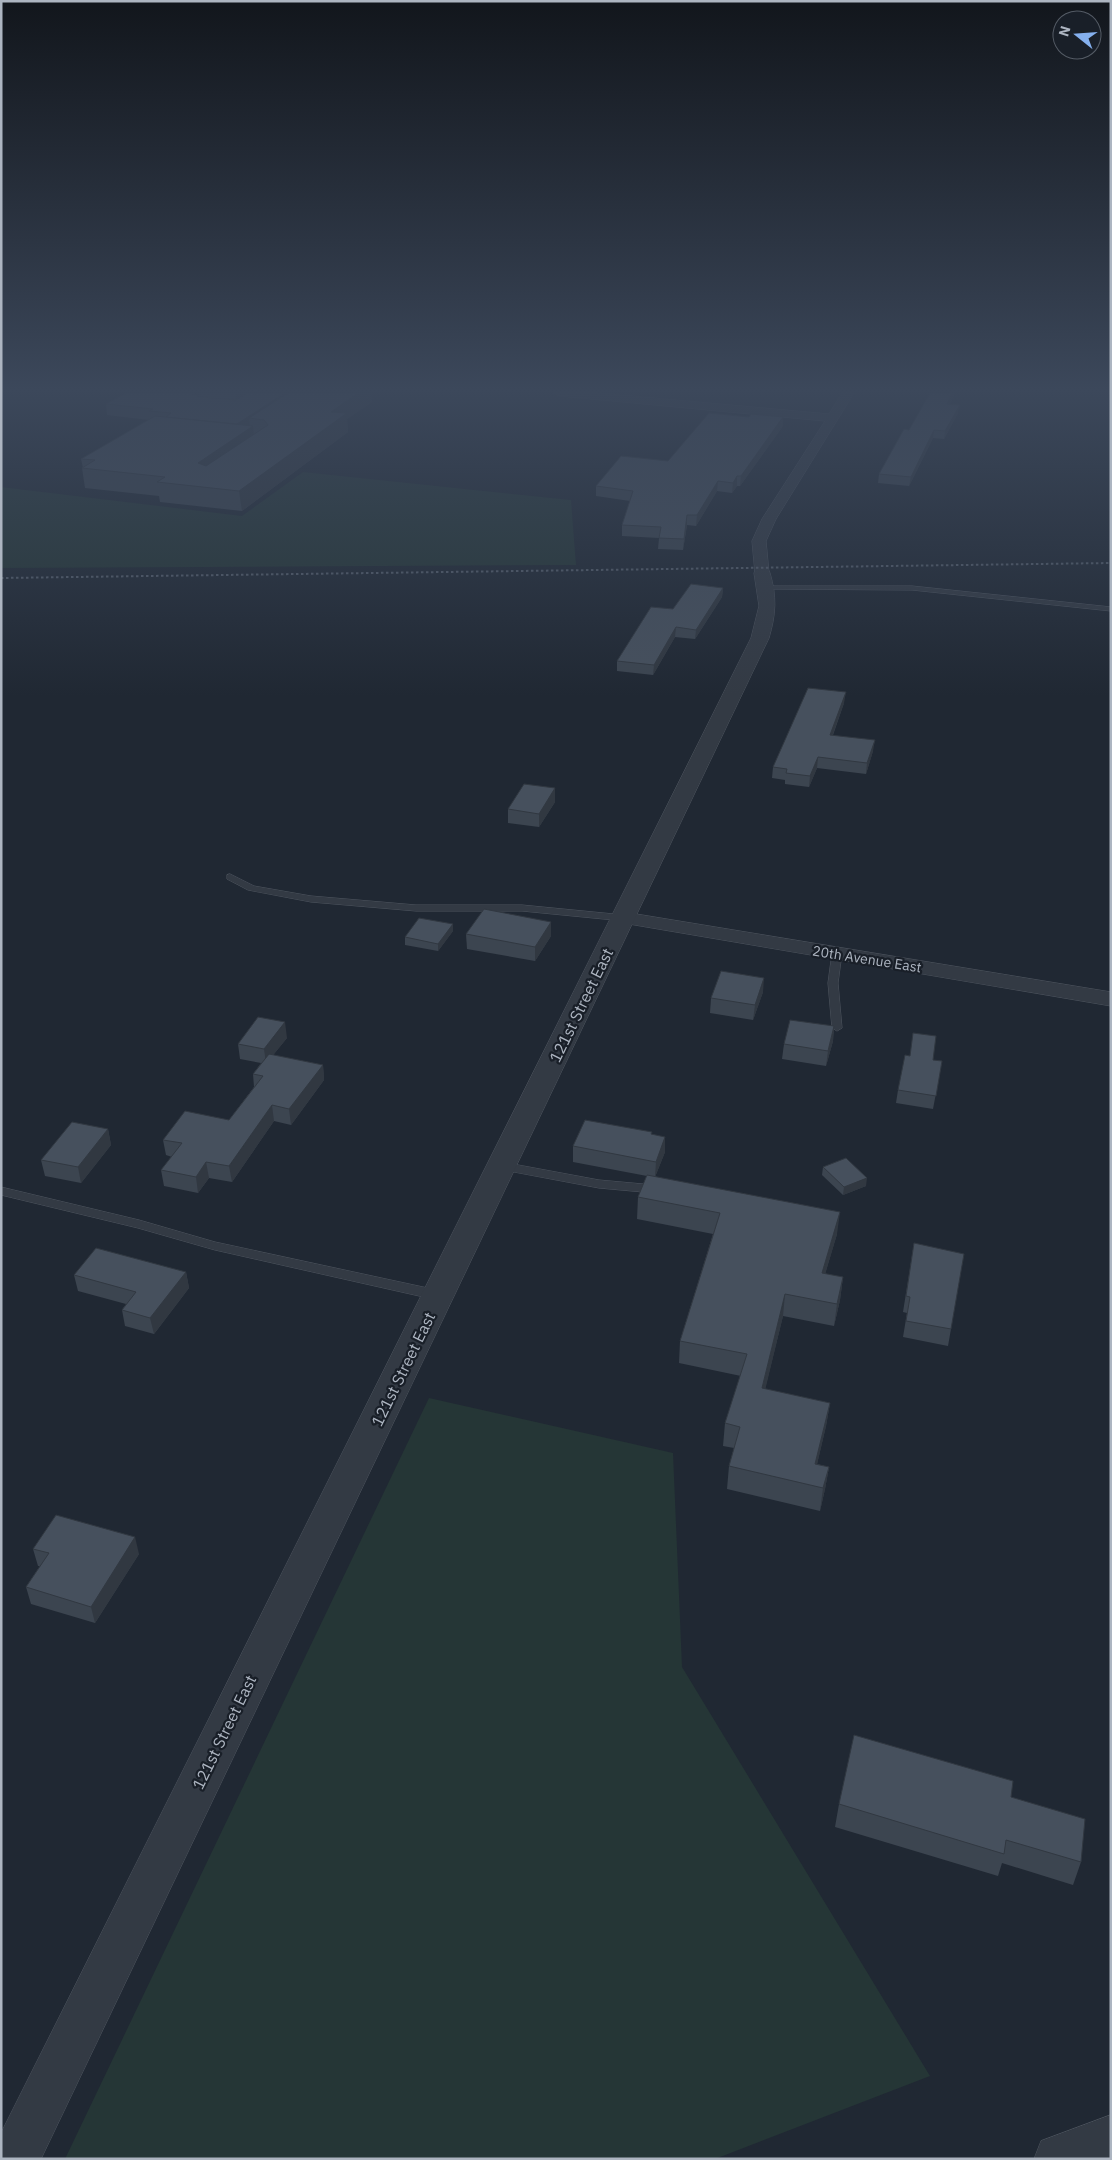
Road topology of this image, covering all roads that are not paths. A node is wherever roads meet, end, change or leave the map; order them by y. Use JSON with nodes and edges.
{"nodes":[{"id":1,"x":785,"y":494,"type":"edge"},
{"id":2,"x":764,"y":580,"type":"junction"},
{"id":3,"x":1111,"y":609,"type":"edge"},
{"id":4,"x":230,"y":877,"type":"dead end"},
{"id":5,"x":624,"y":918,"type":"junction"},
{"id":6,"x":837,"y":954,"type":"junction"},
{"id":7,"x":1111,"y":999,"type":"edge"},
{"id":8,"x":837,"y":1028,"type":"dead end"},
{"id":9,"x":502,"y":1166,"type":"junction"},
{"id":10,"x":643,"y":1188,"type":"edge"},
{"id":11,"x":1,"y":1191,"type":"edge"},
{"id":12,"x":439,"y":1296,"type":"junction"},
{"id":13,"x":1111,"y":2140,"type":"edge"},
{"id":14,"x":15,"y":2159,"type":"edge"},
{"id":15,"x":1059,"y":2159,"type":"edge"}],
"edges":[{"from":1,"to":2,"type":"street"},
{"from":2,"to":3,"type":"lane"},
{"from":2,"to":5,"type":"street","name":"121st Street East"},
{"from":4,"to":5,"type":"lane"},
{"from":5,"to":6,"type":"street","name":"20th Avenue East"},
{"from":5,"to":9,"type":"street","name":"121st Street East"},
{"from":6,"to":7,"type":"street","name":"20th Avenue East"},
{"from":6,"to":8,"type":"lane"},
{"from":9,"to":10,"type":"lane"},
{"from":9,"to":12,"type":"street","name":"121st Street East"},
{"from":11,"to":12,"type":"lane"},
{"from":12,"to":14,"type":"street","name":"121st Street East"},
{"from":13,"to":15,"type":"street"}]}
